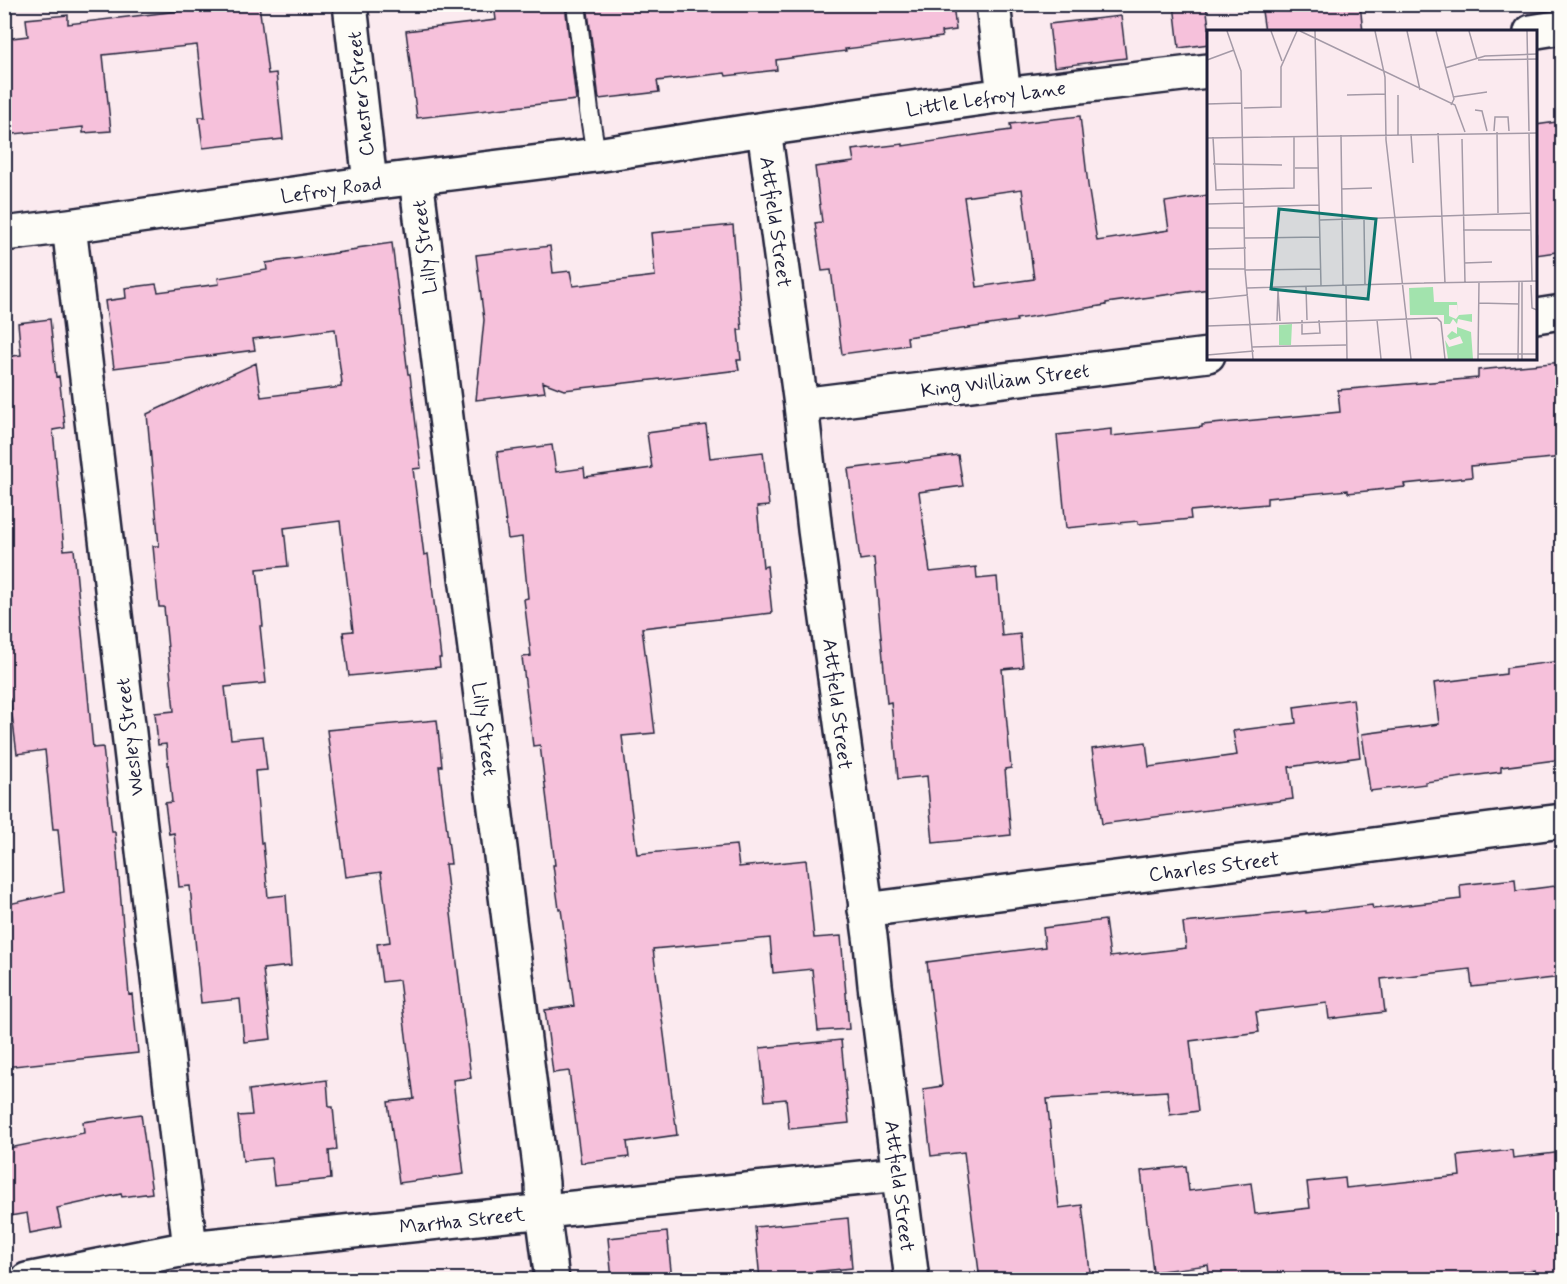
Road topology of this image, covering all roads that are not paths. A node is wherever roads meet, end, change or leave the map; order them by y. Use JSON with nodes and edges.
{"nodes":[{"id":1,"x":350,"y":4,"type":"edge"},
{"id":2,"x":576,"y":4,"type":"edge"},
{"id":3,"x":993,"y":4,"type":"edge"},
{"id":4,"x":1563,"y":27,"type":"edge"},
{"id":5,"x":1537,"y":31,"type":"edge"},
{"id":6,"x":1207,"y":71,"type":"edge"},
{"id":7,"x":1004,"y":95,"type":"junction"},
{"id":8,"x":764,"y":129,"type":"junction"},
{"id":9,"x":596,"y":155,"type":"junction"},
{"id":10,"x":416,"y":178,"type":"junction"},
{"id":11,"x":370,"y":183,"type":"junction"},
{"id":12,"x":69,"y":226,"type":"junction"},
{"id":13,"x":4,"y":234,"type":"edge"},
{"id":14,"x":1563,"y":312,"type":"edge"},
{"id":15,"x":1537,"y":316,"type":"edge"},
{"id":16,"x":1207,"y":355,"type":"edge"},
{"id":17,"x":801,"y":405,"type":"junction"},
{"id":18,"x":1563,"y":821,"type":"edge"},
{"id":19,"x":865,"y":910,"type":"junction"},
{"id":20,"x":899,"y":1174,"type":"junction"},
{"id":21,"x":543,"y":1211,"type":"junction"},
{"id":22,"x":190,"y":1248,"type":"junction"},
{"id":23,"x":27,"y":1280,"type":"edge"},
{"id":24,"x":552,"y":1280,"type":"edge"},
{"id":25,"x":912,"y":1280,"type":"edge"}],
"edges":[{"from":1,"to":11,"type":"street","name":"Chester Street"},
{"from":2,"to":9,"type":"lane"},
{"from":3,"to":7,"type":"street"},
{"from":4,"to":5,"type":"street"},
{"from":6,"to":7,"type":"street","name":"Little Lefroy Lane"},
{"from":7,"to":8,"type":"street","name":"Little Lefroy Lane"},
{"from":8,"to":9,"type":"street","name":"Lefroy Road"},
{"from":8,"to":17,"type":"street","name":"Attfield Street"},
{"from":9,"to":10,"type":"street","name":"Lefroy Road"},
{"from":10,"to":11,"type":"street","name":"Lefroy Road"},
{"from":10,"to":21,"type":"street","name":"Lilly Street"},
{"from":11,"to":12,"type":"street","name":"Lefroy Road"},
{"from":12,"to":13,"type":"street","name":"Lefroy Road"},
{"from":12,"to":22,"type":"street","name":"Wesley Street"},
{"from":14,"to":15,"type":"street"},
{"from":16,"to":17,"type":"street","name":"King William Street"},
{"from":17,"to":19,"type":"street","name":"Attfield Street"},
{"from":18,"to":19,"type":"street","name":"Charles Street"},
{"from":19,"to":20,"type":"street","name":"Attfield Street"},
{"from":20,"to":21,"type":"street","name":"Martha Street"},
{"from":20,"to":25,"type":"street","name":"Attfield Street"},
{"from":21,"to":22,"type":"street","name":"Martha Street"},
{"from":21,"to":24,"type":"street","name":"Lilly Street"},
{"from":22,"to":23,"type":"street","name":"Martha Street"}]}
